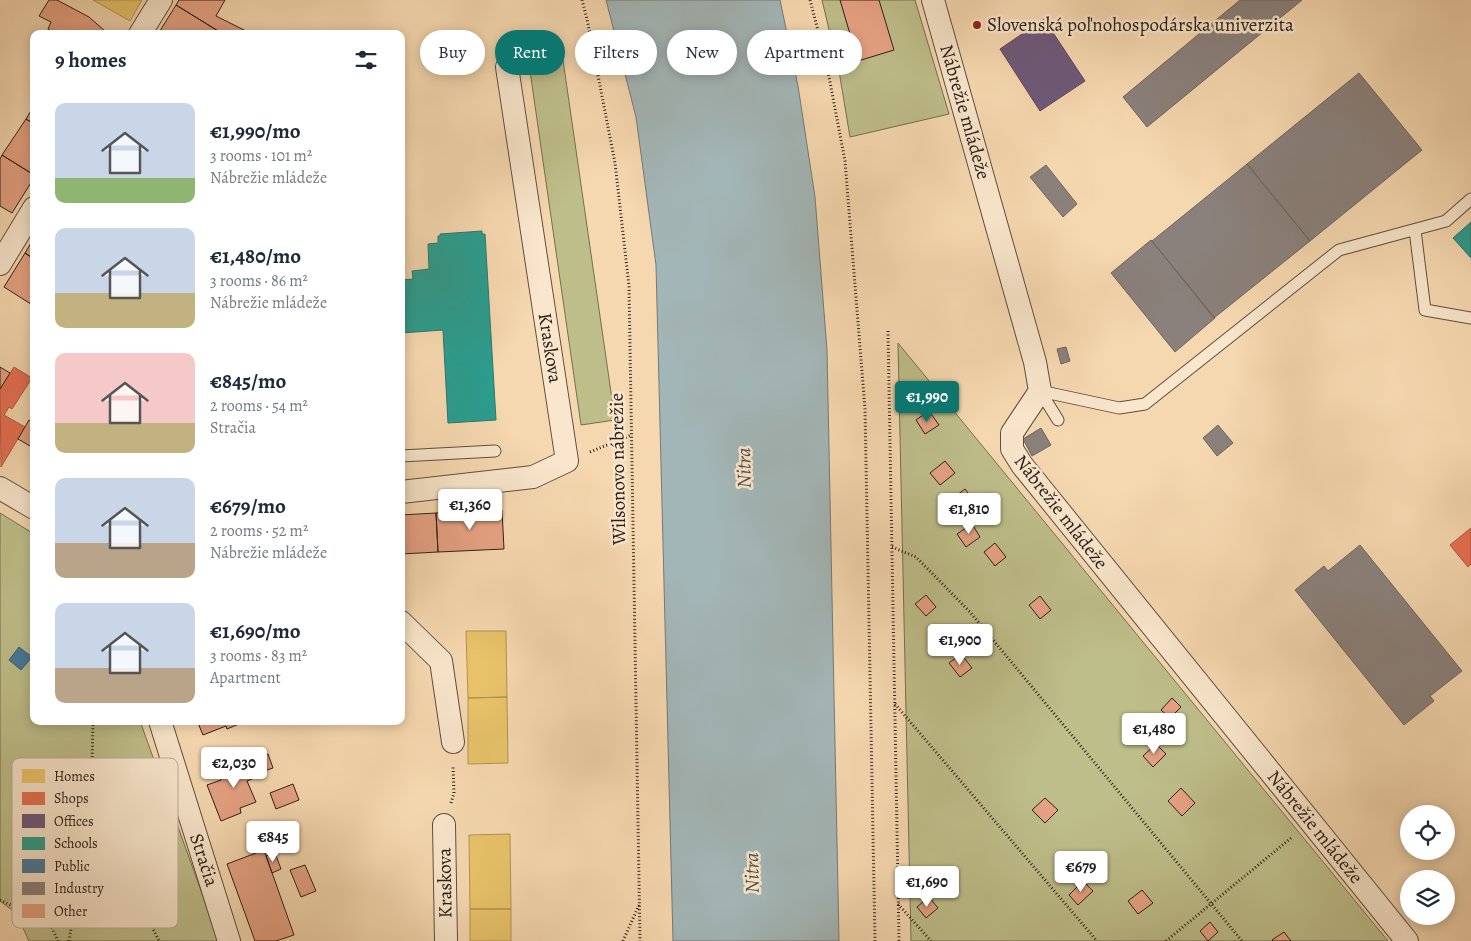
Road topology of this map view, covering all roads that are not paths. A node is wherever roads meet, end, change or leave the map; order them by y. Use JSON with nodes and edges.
{"nodes":[{"id":1,"x":161,"y":0,"type":"edge"},
{"id":2,"x":933,"y":0,"type":"edge"},
{"id":3,"x":142,"y":30,"type":"edge"},
{"id":4,"x":508,"y":75,"type":"edge"},
{"id":5,"x":1471,"y":199,"type":"edge"},
{"id":6,"x":30,"y":215,"type":"edge"},
{"id":7,"x":1415,"y":230,"type":"junction"},
{"id":8,"x":0,"y":264,"type":"edge"},
{"id":9,"x":1471,"y":318,"type":"edge"},
{"id":10,"x":1040,"y":391,"type":"junction"},
{"id":11,"x":1058,"y":420,"type":"dead end"},
{"id":12,"x":495,"y":451,"type":"dead end"},
{"id":13,"x":405,"y":456,"type":"edge"},
{"id":14,"x":0,"y":488,"type":"edge"},
{"id":15,"x":405,"y":492,"type":"edge"},
{"id":16,"x":30,"y":506,"type":"edge"},
{"id":17,"x":405,"y":626,"type":"edge"},
{"id":18,"x":161,"y":725,"type":"edge"},
{"id":19,"x":453,"y":742,"type":"road end"},
{"id":20,"x":172,"y":758,"type":"edge"},
{"id":21,"x":178,"y":778,"type":"edge"},
{"id":22,"x":444,"y":825,"type":"road end"},
{"id":23,"x":229,"y":941,"type":"edge"},
{"id":24,"x":446,"y":941,"type":"edge"},
{"id":25,"x":1407,"y":941,"type":"edge"}],
"edges":[{"from":1,"to":3,"type":"street"},
{"from":2,"to":10,"type":"street","name":"Nábrežie mládeže"},
{"from":4,"to":15,"type":"street","name":"Kraskova"},
{"from":5,"to":7,"type":"lane"},
{"from":6,"to":8,"type":"street"},
{"from":7,"to":9,"type":"lane"},
{"from":7,"to":10,"type":"lane"},
{"from":10,"to":11,"type":"lane"},
{"from":10,"to":25,"type":"street","name":"Nábrežie mládeže"},
{"from":12,"to":13,"type":"lane"},
{"from":14,"to":16,"type":"street"},
{"from":17,"to":19,"type":"street"},
{"from":18,"to":20,"type":"street","name":"Stračia"},
{"from":21,"to":23,"type":"street","name":"Stračia"},
{"from":22,"to":24,"type":"street","name":"Kraskova"}]}
